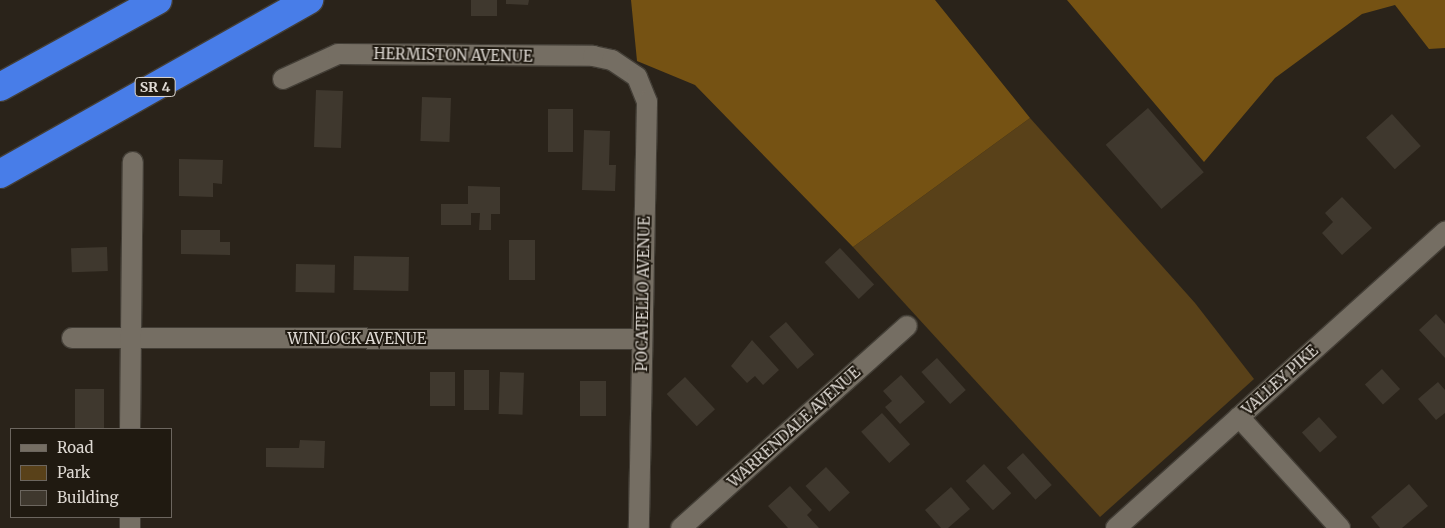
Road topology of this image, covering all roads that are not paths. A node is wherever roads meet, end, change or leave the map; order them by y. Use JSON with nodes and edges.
{"nodes":[{"id":1,"x":158,"y":0,"type":"edge"},
{"id":2,"x":309,"y":0,"type":"edge"},
{"id":3,"x":626,"y":68,"type":"joint"},
{"id":4,"x":283,"y":79,"type":"dead end"},
{"id":5,"x":0,"y":87,"type":"edge"},
{"id":6,"x":133,"y":162,"type":"dead end"},
{"id":7,"x":0,"y":174,"type":"edge"},
{"id":8,"x":1445,"y":232,"type":"edge"},
{"id":9,"x":907,"y":326,"type":"dead end"},
{"id":10,"x":72,"y":338,"type":"dead end"},
{"id":11,"x":132,"y":338,"type":"junction"},
{"id":12,"x":642,"y":339,"type":"junction"},
{"id":13,"x":1239,"y":417,"type":"junction"},
{"id":14,"x":130,"y":428,"type":"edge"},
{"id":15,"x":639,"y":528,"type":"edge"},
{"id":16,"x":681,"y":528,"type":"edge"},
{"id":17,"x":1116,"y":528,"type":"edge"},
{"id":18,"x":1340,"y":528,"type":"edge"}],
"edges":[{"from":1,"to":5,"type":"highway"},
{"from":2,"to":7,"type":"highway","number":"SR 4"},
{"from":3,"to":4,"type":"street","name":"HERMISTON AVENUE"},
{"from":3,"to":12,"type":"street","name":"POCATELLO AVENUE"},
{"from":6,"to":11,"type":"street"},
{"from":8,"to":13,"type":"street","name":"VALLEY PIKE"},
{"from":9,"to":16,"type":"street","name":"WARRENDALE AVENUE"},
{"from":10,"to":11,"type":"street","name":"WINLOCK AVENUE"},
{"from":11,"to":12,"type":"street","name":"WINLOCK AVENUE"},
{"from":11,"to":14,"type":"street"},
{"from":12,"to":15,"type":"street","name":"POCATELLO AVENUE"},
{"from":13,"to":17,"type":"street","name":"VALLEY PIKE"},
{"from":13,"to":18,"type":"street"}]}
